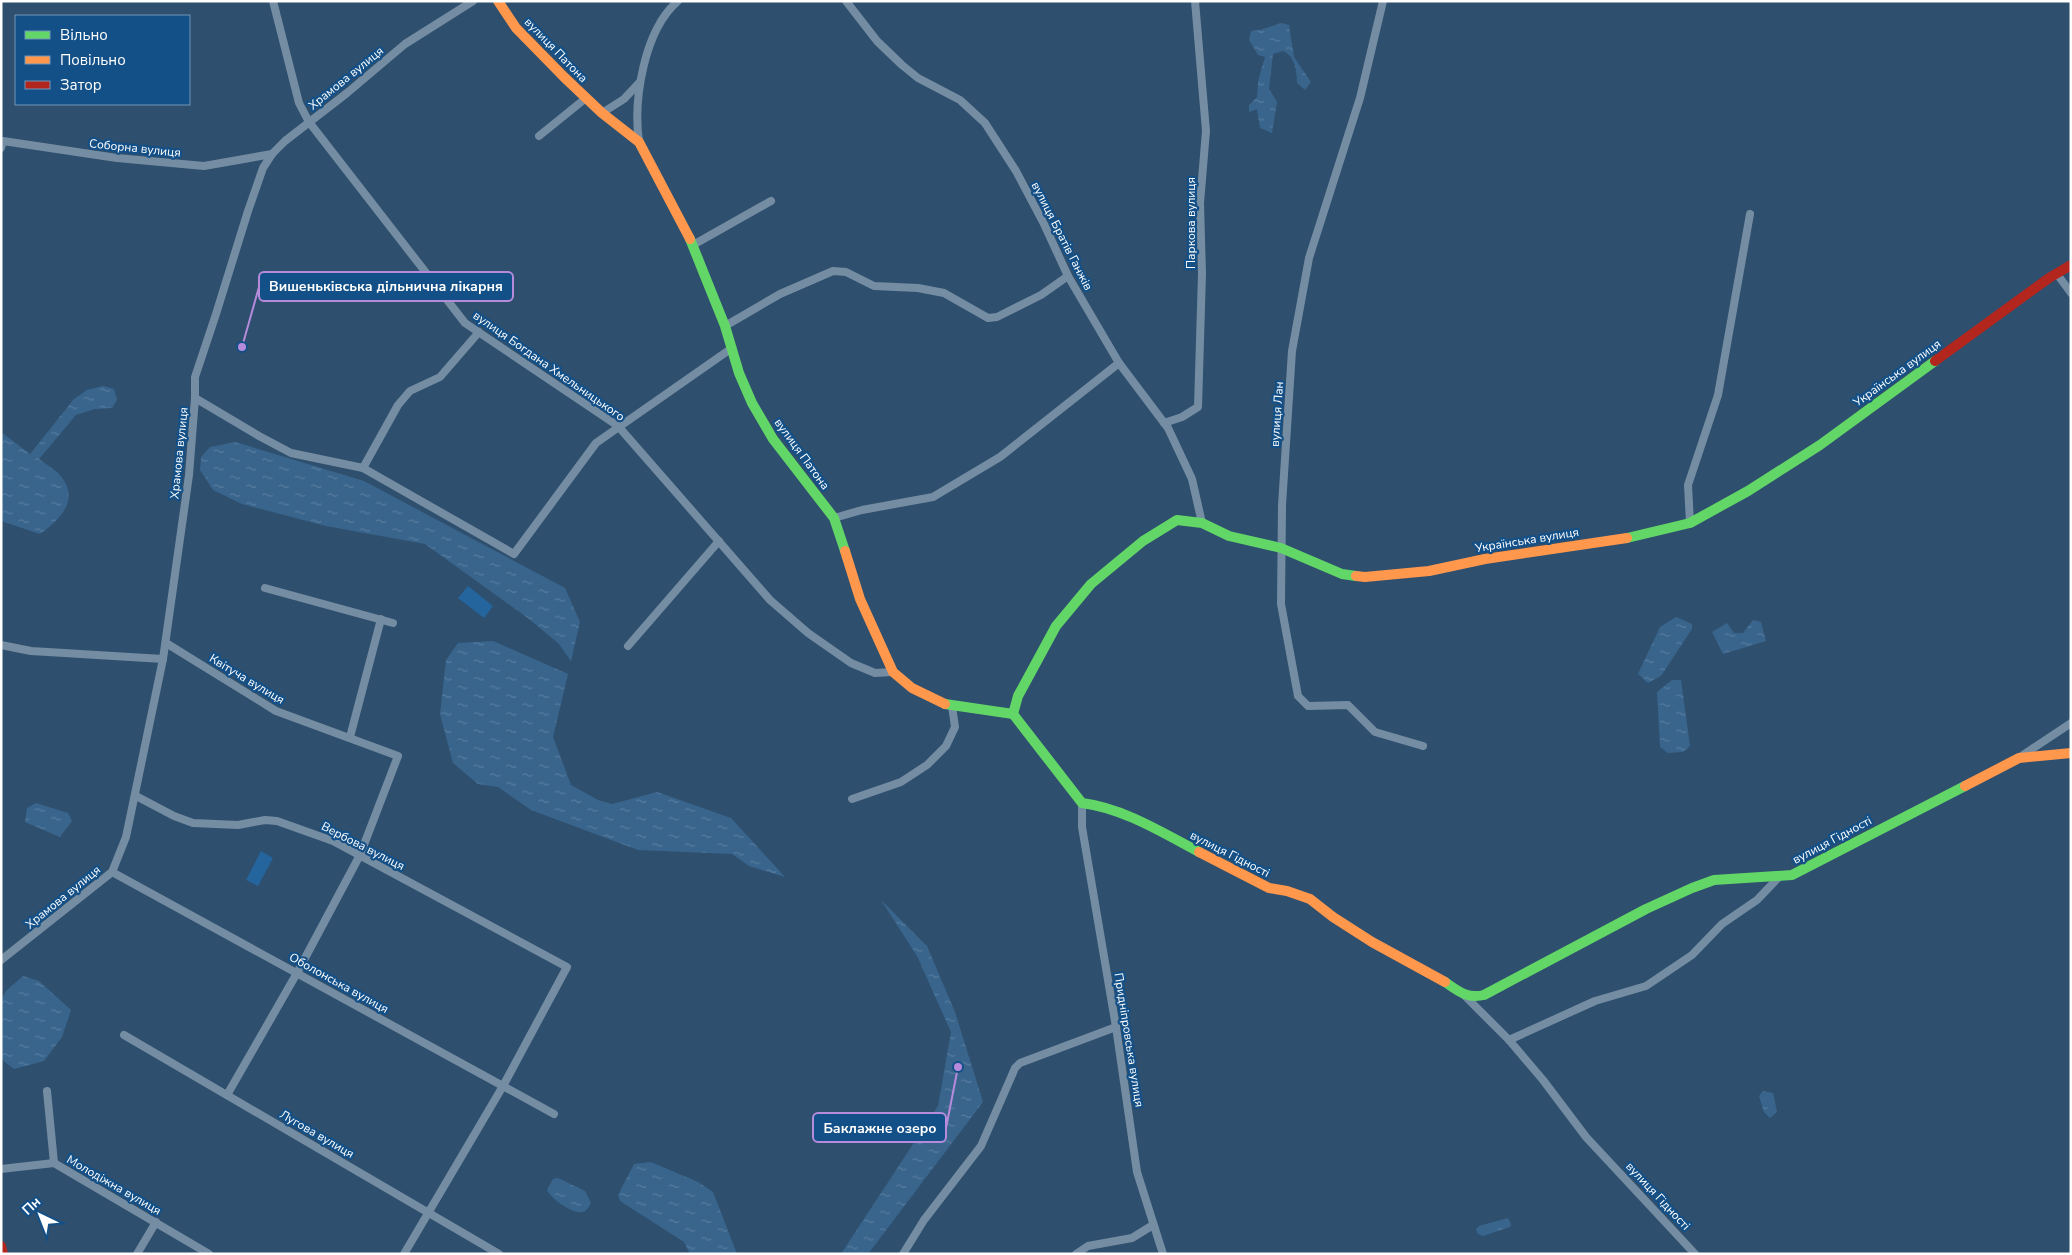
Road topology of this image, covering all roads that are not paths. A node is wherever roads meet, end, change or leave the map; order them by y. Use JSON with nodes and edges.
{"nodes":[{"id":1,"x":273,"y":1,"type":"edge"},
{"id":2,"x":473,"y":1,"type":"edge"},
{"id":3,"x":498,"y":1,"type":"edge"},
{"id":4,"x":678,"y":1,"type":"edge"},
{"id":5,"x":846,"y":1,"type":"edge"},
{"id":6,"x":1195,"y":1,"type":"edge"},
{"id":7,"x":1383,"y":1,"type":"edge"},
{"id":8,"x":638,"y":83,"type":"junction"},
{"id":9,"x":586,"y":98,"type":"junction"},
{"id":10,"x":602,"y":113,"type":"junction"},
{"id":11,"x":309,"y":122,"type":"junction"},
{"id":12,"x":539,"y":136,"type":"dead end"},
{"id":13,"x":639,"y":142,"type":"junction"},
{"id":14,"x":1,"y":148,"type":"edge"},
{"id":15,"x":272,"y":154,"type":"junction"},
{"id":16,"x":771,"y":201,"type":"dead end"},
{"id":17,"x":1750,"y":214,"type":"dead end"},
{"id":18,"x":693,"y":245,"type":"junction"},
{"id":19,"x":2071,"y":265,"type":"edge"},
{"id":20,"x":2057,"y":274,"type":"junction"},
{"id":21,"x":1068,"y":276,"type":"junction"},
{"id":22,"x":2071,"y":293,"type":"edge"},
{"id":23,"x":726,"y":326,"type":"junction"},
{"id":24,"x":478,"y":332,"type":"junction"},
{"id":25,"x":732,"y":348,"type":"junction"},
{"id":26,"x":1119,"y":363,"type":"junction"},
{"id":27,"x":195,"y":398,"type":"junction"},
{"id":28,"x":1164,"y":423,"type":"junction"},
{"id":29,"x":618,"y":426,"type":"junction"},
{"id":30,"x":363,"y":468,"type":"junction"},
{"id":31,"x":834,"y":518,"type":"junction"},
{"id":32,"x":1202,"y":523,"type":"junction"},
{"id":33,"x":1690,"y":523,"type":"junction"},
{"id":34,"x":719,"y":541,"type":"junction"},
{"id":35,"x":1281,"y":548,"type":"junction"},
{"id":36,"x":265,"y":588,"type":"dead end"},
{"id":37,"x":381,"y":619,"type":"junction"},
{"id":38,"x":393,"y":622,"type":"dead end"},
{"id":39,"x":166,"y":643,"type":"junction"},
{"id":40,"x":1,"y":645,"type":"edge"},
{"id":41,"x":628,"y":646,"type":"dead end"},
{"id":42,"x":163,"y":659,"type":"junction"},
{"id":43,"x":893,"y":672,"type":"junction"},
{"id":44,"x":952,"y":706,"type":"junction"},
{"id":45,"x":1013,"y":714,"type":"junction"},
{"id":46,"x":2071,"y":723,"type":"edge"},
{"id":47,"x":350,"y":737,"type":"junction"},
{"id":48,"x":1423,"y":746,"type":"dead end"},
{"id":49,"x":2071,"y":753,"type":"edge"},
{"id":50,"x":2019,"y":758,"type":"junction"},
{"id":51,"x":136,"y":796,"type":"junction"},
{"id":52,"x":852,"y":799,"type":"dead end"},
{"id":53,"x":1082,"y":803,"type":"junction"},
{"id":54,"x":360,"y":855,"type":"junction"},
{"id":55,"x":112,"y":872,"type":"junction"},
{"id":56,"x":1780,"y":876,"type":"junction"},
{"id":57,"x":1,"y":960,"type":"edge"},
{"id":58,"x":297,"y":973,"type":"junction"},
{"id":59,"x":1465,"y":996,"type":"junction"},
{"id":60,"x":1116,"y":1027,"type":"junction"},
{"id":61,"x":124,"y":1034,"type":"dead end"},
{"id":62,"x":1509,"y":1040,"type":"junction"},
{"id":63,"x":503,"y":1086,"type":"junction"},
{"id":64,"x":47,"y":1091,"type":"dead end"},
{"id":65,"x":227,"y":1095,"type":"junction"},
{"id":66,"x":554,"y":1114,"type":"dead end"},
{"id":67,"x":54,"y":1163,"type":"junction"},
{"id":68,"x":1,"y":1169,"type":"edge"},
{"id":69,"x":428,"y":1212,"type":"junction"},
{"id":70,"x":156,"y":1222,"type":"junction"},
{"id":71,"x":1153,"y":1225,"type":"junction"},
{"id":72,"x":1,"y":1246,"type":"edge"},
{"id":73,"x":3,"y":1254,"type":"edge"},
{"id":74,"x":137,"y":1254,"type":"edge"},
{"id":75,"x":209,"y":1254,"type":"edge"},
{"id":76,"x":404,"y":1254,"type":"edge"},
{"id":77,"x":499,"y":1254,"type":"edge"},
{"id":78,"x":903,"y":1254,"type":"edge"},
{"id":79,"x":1076,"y":1254,"type":"edge"},
{"id":80,"x":1163,"y":1254,"type":"edge"},
{"id":81,"x":1695,"y":1254,"type":"edge"}],
"edges":[{"from":1,"to":11,"type":"street"},
{"from":2,"to":11,"type":"street","name":"Храмова вулиця"},
{"from":3,"to":9,"type":"street","name":"вулиця Патона"},
{"from":4,"to":8,"type":"street"},
{"from":5,"to":21,"type":"street","name":"вулиця Братів Ганжів"},
{"from":6,"to":28,"type":"street","name":"Паркова вулиця"},
{"from":7,"to":35,"type":"street","name":"вулиця Лан"},
{"from":8,"to":10,"type":"street"},
{"from":8,"to":13,"type":"street","name":"вулиця Патона"},
{"from":9,"to":10,"type":"street","name":"вулиця Патона"},
{"from":9,"to":12,"type":"street"},
{"from":10,"to":13,"type":"street","name":"вулиця Патона"},
{"from":11,"to":15,"type":"street","name":"Храмова вулиця"},
{"from":11,"to":24,"type":"street","name":"вулиця Богдана Хмельницького"},
{"from":13,"to":18,"type":"street","name":"вулиця Патона"},
{"from":14,"to":15,"type":"street","name":"Соборна вулиця"},
{"from":15,"to":27,"type":"street","name":"Храмова вулиця"},
{"from":16,"to":18,"type":"street"},
{"from":17,"to":33,"type":"street"},
{"from":18,"to":23,"type":"street","name":"вулиця Патона"},
{"from":19,"to":20,"type":"street","name":"Українська вулиця"},
{"from":20,"to":22,"type":"street"},
{"from":20,"to":33,"type":"street","name":"Українська вулиця"},
{"from":21,"to":23,"type":"street"},
{"from":21,"to":26,"type":"street","name":"вулиця Братів Ганжів"},
{"from":23,"to":25,"type":"street","name":"вулиця Патона"},
{"from":24,"to":29,"type":"street","name":"вулиця Богдана Хмельницького"},
{"from":24,"to":30,"type":"street"},
{"from":25,"to":29,"type":"street"},
{"from":25,"to":31,"type":"street","name":"вулиця Патона"},
{"from":26,"to":28,"type":"street","name":"вулиця Братів Ганжів"},
{"from":26,"to":31,"type":"street"},
{"from":27,"to":30,"type":"street"},
{"from":27,"to":39,"type":"street","name":"Храмова вулиця"},
{"from":28,"to":32,"type":"street","name":"вулиця Братів Ганжів"},
{"from":29,"to":30,"type":"street"},
{"from":29,"to":34,"type":"street","name":"вулиця Богдана Хмельницького"},
{"from":31,"to":43,"type":"street","name":"вулиця Патона"},
{"from":32,"to":35,"type":"street","name":"Українська вулиця"},
{"from":32,"to":45,"type":"street","name":"Українська вулиця"},
{"from":33,"to":35,"type":"street","name":"Українська вулиця"},
{"from":34,"to":41,"type":"street"},
{"from":34,"to":43,"type":"street","name":"вулиця Богдана Хмельницького"},
{"from":35,"to":48,"type":"street","name":"вулиця Лан"},
{"from":36,"to":37,"type":"street"},
{"from":37,"to":38,"type":"street"},
{"from":37,"to":47,"type":"street"},
{"from":39,"to":42,"type":"street","name":"Храмова вулиця"},
{"from":39,"to":47,"type":"street","name":"Квітуча вулиця"},
{"from":40,"to":42,"type":"street"},
{"from":42,"to":51,"type":"street","name":"Храмова вулиця"},
{"from":43,"to":44,"type":"street"},
{"from":44,"to":45,"type":"street"},
{"from":44,"to":52,"type":"street"},
{"from":45,"to":53,"type":"street"},
{"from":46,"to":50,"type":"street"},
{"from":47,"to":54,"type":"street","name":"Квітуча вулиця"},
{"from":49,"to":50,"type":"street","name":"вулиця Гідності"},
{"from":50,"to":56,"type":"street","name":"вулиця Гідності"},
{"from":51,"to":54,"type":"street","name":"Вербова вулиця"},
{"from":51,"to":55,"type":"street","name":"Храмова вулиця"},
{"from":53,"to":59,"type":"street","name":"вулиця Гідності"},
{"from":53,"to":60,"type":"street","name":"Придніпровська вулиця"},
{"from":54,"to":58,"type":"street"},
{"from":54,"to":63,"type":"street","name":"Вербова вулиця"},
{"from":55,"to":57,"type":"street","name":"Храмова вулиця"},
{"from":55,"to":58,"type":"street","name":"Оболонська вулиця"},
{"from":56,"to":59,"type":"street","name":"вулиця Гідності"},
{"from":56,"to":62,"type":"street"},
{"from":58,"to":63,"type":"street","name":"Оболонська вулиця"},
{"from":58,"to":65,"type":"street"},
{"from":59,"to":62,"type":"street","name":"вулиця Гідності"},
{"from":60,"to":71,"type":"street","name":"Придніпровська вулиця"},
{"from":60,"to":78,"type":"street"},
{"from":61,"to":65,"type":"street","name":"Лугова вулиця"},
{"from":62,"to":81,"type":"street","name":"вулиця Гідності"},
{"from":63,"to":66,"type":"street","name":"Оболонська вулиця"},
{"from":63,"to":69,"type":"street"},
{"from":64,"to":67,"type":"street"},
{"from":65,"to":69,"type":"street","name":"Лугова вулиця"},
{"from":67,"to":68,"type":"street","name":"Молодіжна вулиця"},
{"from":67,"to":70,"type":"street","name":"Молодіжна вулиця"},
{"from":69,"to":76,"type":"street"},
{"from":69,"to":77,"type":"street","name":"Лугова вулиця"},
{"from":70,"to":74,"type":"street"},
{"from":70,"to":75,"type":"street","name":"Молодіжна вулиця"},
{"from":71,"to":79,"type":"street"},
{"from":71,"to":80,"type":"street","name":"Придніпровська вулиця"},
{"from":72,"to":73,"type":"street"}]}
